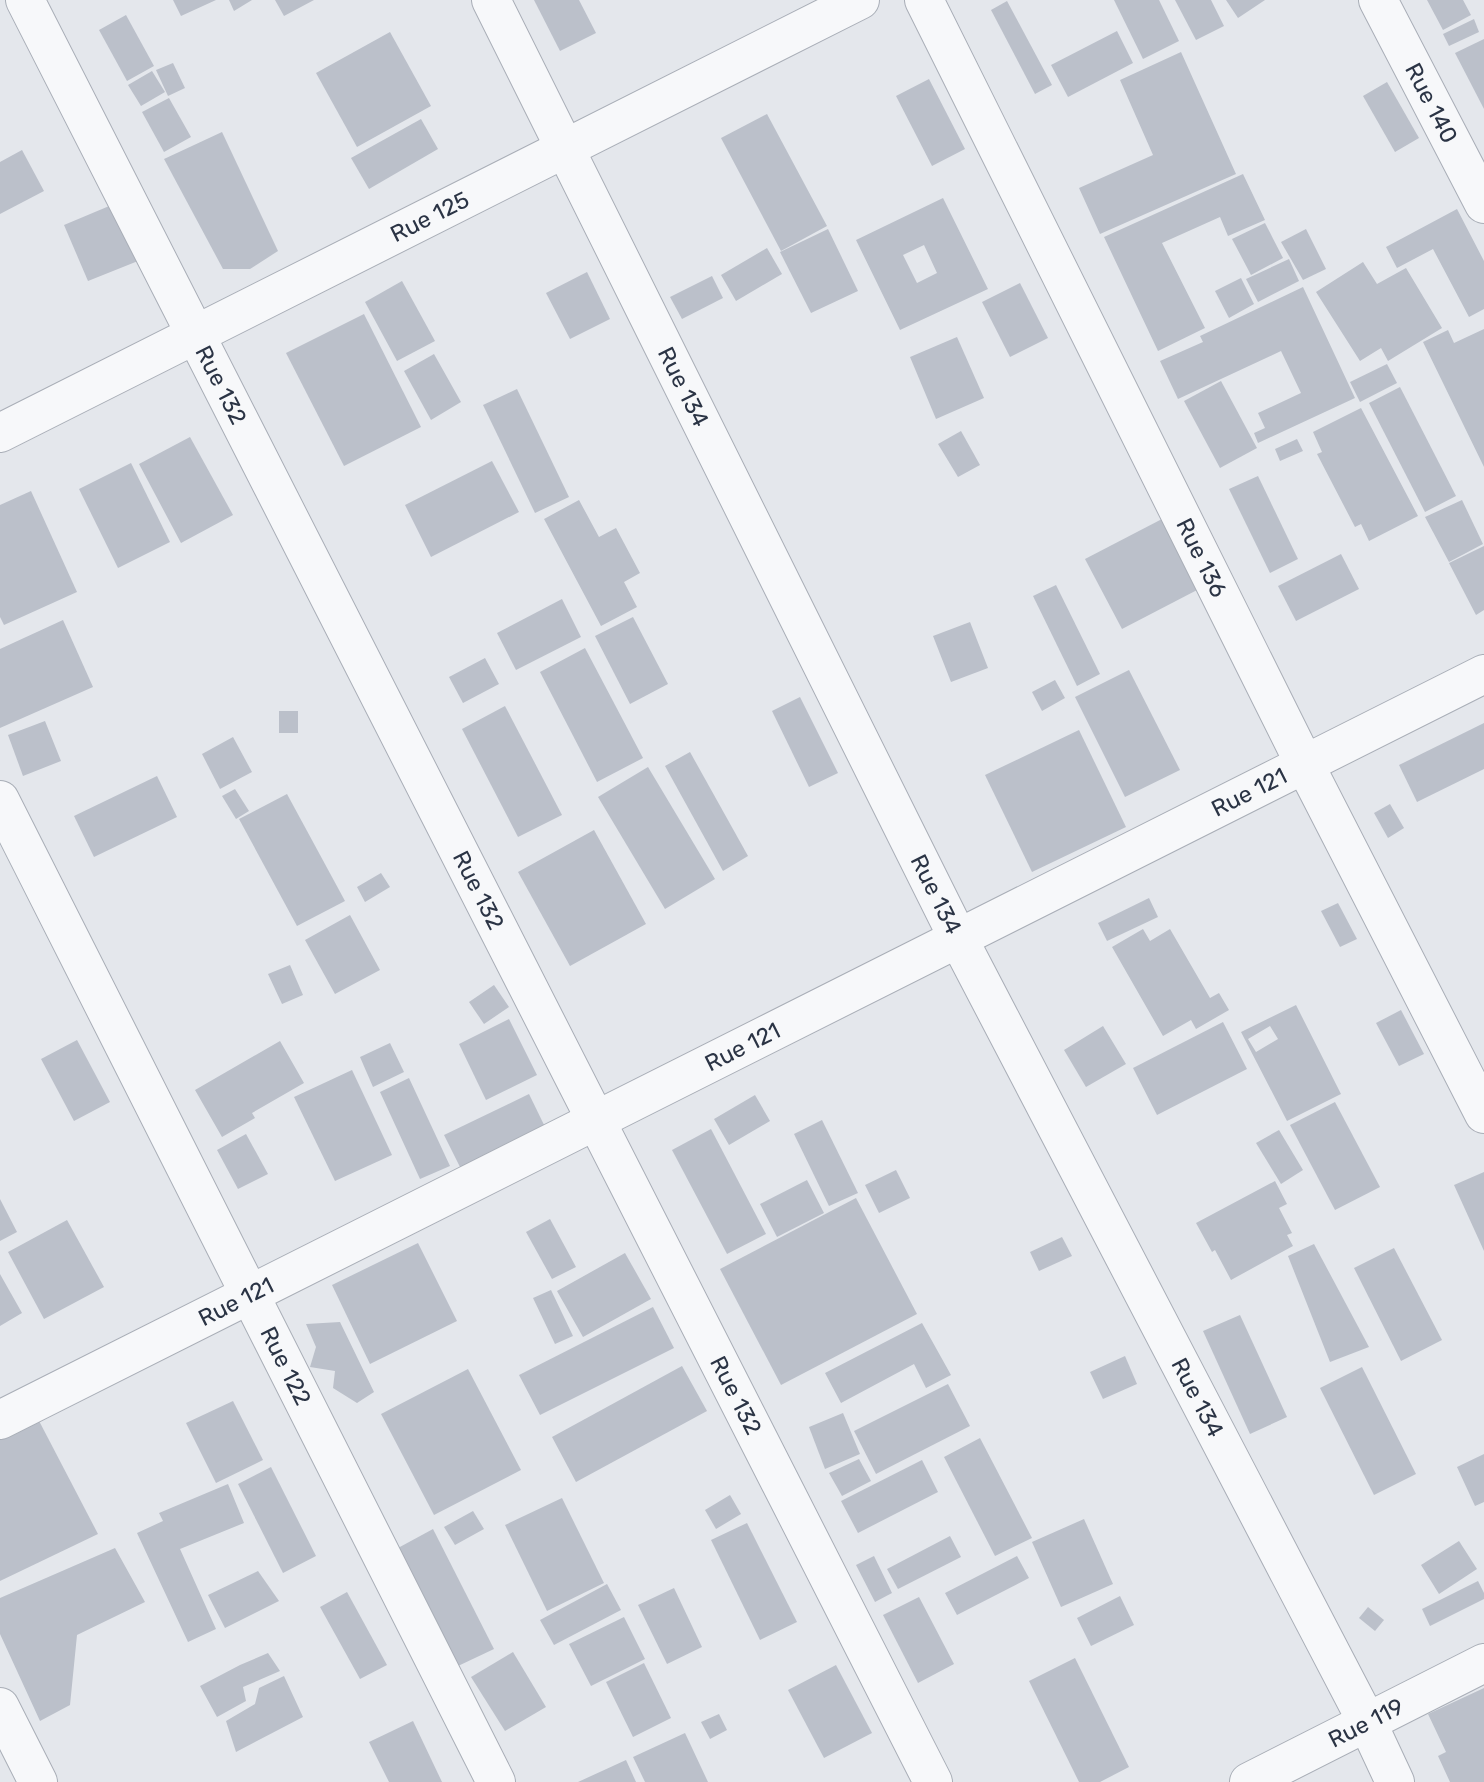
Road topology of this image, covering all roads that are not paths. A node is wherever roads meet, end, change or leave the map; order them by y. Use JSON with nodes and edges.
{"nodes":[{"id":1,"x":25,"y":0,"type":"edge"},
{"id":2,"x":491,"y":0,"type":"edge"},
{"id":3,"x":860,"y":0,"type":"edge"},
{"id":4,"x":924,"y":0,"type":"edge"},
{"id":5,"x":1378,"y":0,"type":"edge"},
{"id":6,"x":565,"y":149,"type":"junction"},
{"id":7,"x":1484,"y":204,"type":"edge"},
{"id":8,"x":196,"y":334,"type":"junction"},
{"id":9,"x":0,"y":433,"type":"edge"},
{"id":10,"x":1484,"y":674,"type":"edge"},
{"id":11,"x":1304,"y":765,"type":"junction"},
{"id":12,"x":0,"y":800,"type":"edge"},
{"id":13,"x":958,"y":938,"type":"junction"},
{"id":14,"x":1484,"y":1114,"type":"edge"},
{"id":15,"x":596,"y":1121,"type":"junction"},
{"id":16,"x":248,"y":1295,"type":"junction"},
{"id":17,"x":0,"y":1420,"type":"edge"},
{"id":18,"x":1484,"y":1663,"type":"edge"},
{"id":19,"x":0,"y":1707,"type":"edge"},
{"id":20,"x":1367,"y":1722,"type":"junction"},
{"id":21,"x":38,"y":1782,"type":"edge"},
{"id":22,"x":496,"y":1782,"type":"edge"},
{"id":23,"x":933,"y":1782,"type":"edge"},
{"id":24,"x":1249,"y":1782,"type":"edge"},
{"id":25,"x":1395,"y":1782,"type":"edge"}],
"edges":[{"from":1,"to":8,"type":"street","name":"Rue 132"},
{"from":2,"to":6,"type":"street","name":"Rue 134"},
{"from":3,"to":6,"type":"street","name":"Rue 125"},
{"from":4,"to":11,"type":"street","name":"Rue 136"},
{"from":5,"to":7,"type":"street","name":"Rue 140"},
{"from":6,"to":8,"type":"street","name":"Rue 125"},
{"from":6,"to":13,"type":"street","name":"Rue 134"},
{"from":8,"to":9,"type":"street","name":"Rue 125"},
{"from":8,"to":15,"type":"street","name":"Rue 132"},
{"from":10,"to":11,"type":"street","name":"Rue 121"},
{"from":11,"to":13,"type":"street","name":"Rue 121"},
{"from":11,"to":14,"type":"street","name":"Rue 136"},
{"from":12,"to":16,"type":"street","name":"Rue 122"},
{"from":13,"to":15,"type":"street","name":"Rue 121"},
{"from":13,"to":20,"type":"street","name":"Rue 134"},
{"from":15,"to":16,"type":"street","name":"Rue 121"},
{"from":15,"to":23,"type":"street","name":"Rue 132"},
{"from":16,"to":17,"type":"street","name":"Rue 121"},
{"from":16,"to":22,"type":"street","name":"Rue 122"},
{"from":18,"to":20,"type":"street","name":"Rue 119"},
{"from":19,"to":21,"type":"street"},
{"from":20,"to":24,"type":"street","name":"Rue 119"},
{"from":20,"to":25,"type":"street","name":"Rue 134"}]}
